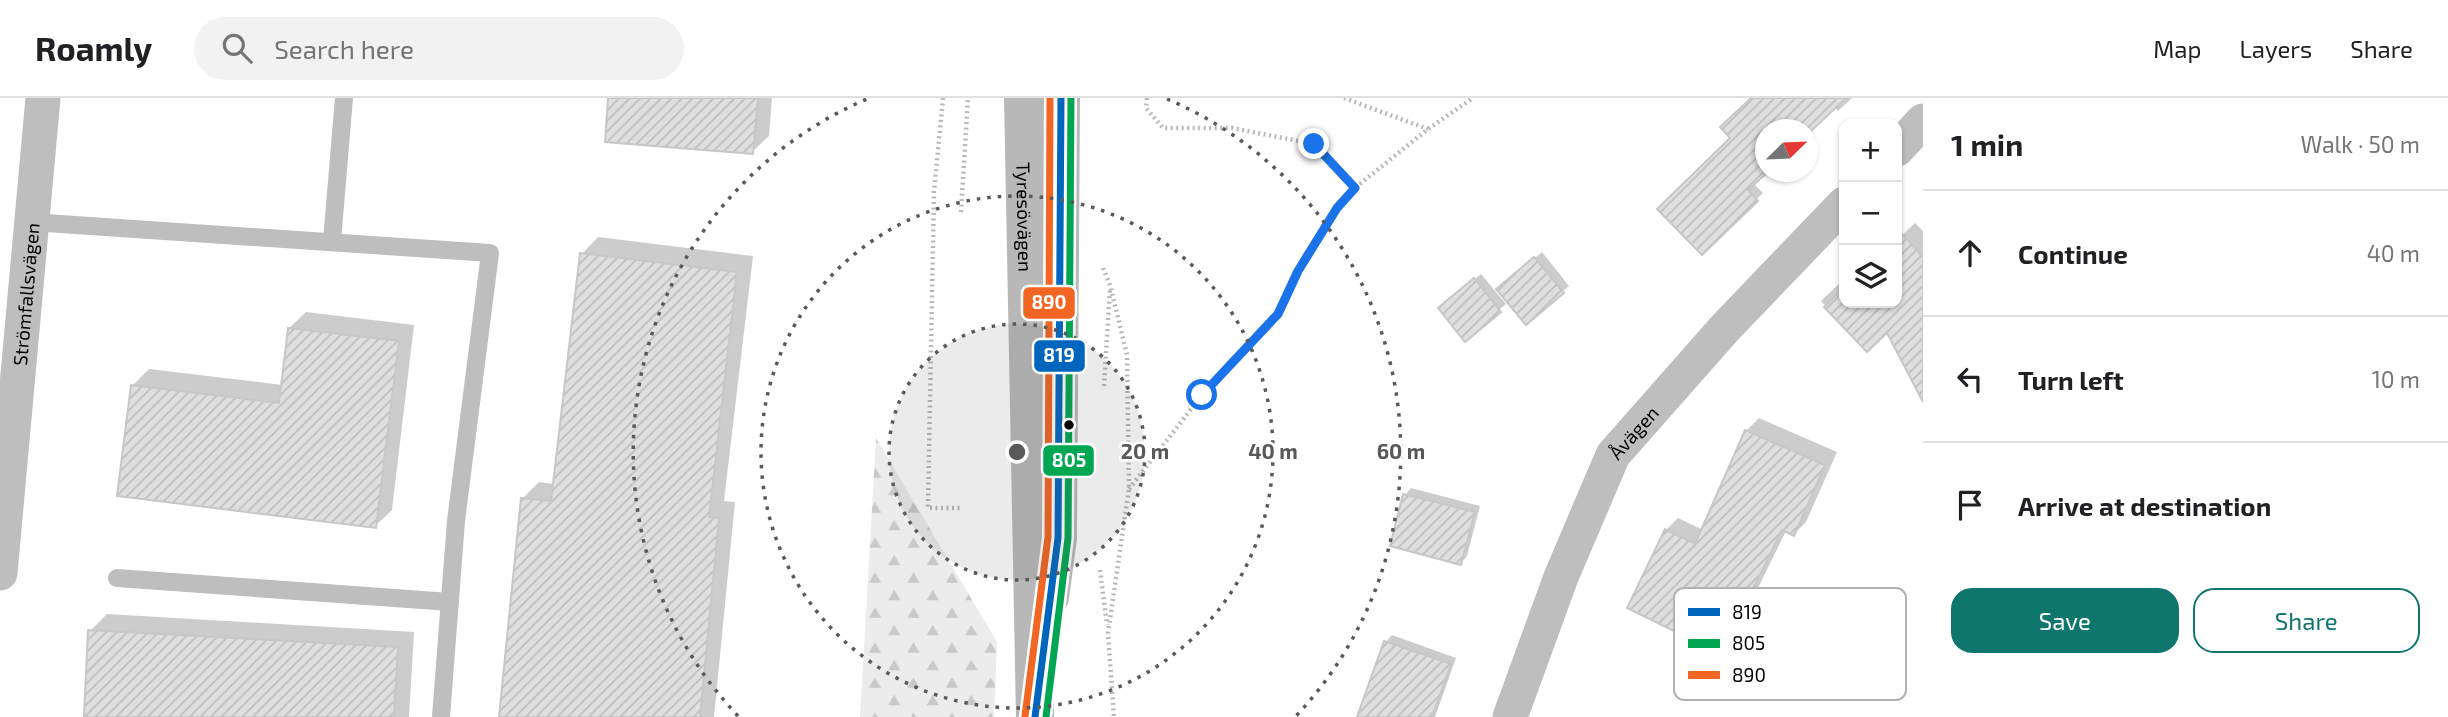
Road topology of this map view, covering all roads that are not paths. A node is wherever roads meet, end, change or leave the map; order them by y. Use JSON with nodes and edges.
{"nodes":[{"id":1,"x":43,"y":98,"type":"edge"},
{"id":2,"x":344,"y":98,"type":"edge"},
{"id":3,"x":1023,"y":98,"type":"edge"},
{"id":4,"x":1061,"y":98,"type":"edge"},
{"id":5,"x":1923,"y":121,"type":"edge"},
{"id":6,"x":1902,"y":144,"type":"edge"},
{"id":7,"x":1839,"y":209,"type":"edge"},
{"id":8,"x":31,"y":222,"type":"junction"},
{"id":9,"x":332,"y":241,"type":"junction"},
{"id":10,"x":0,"y":573,"type":"edge"},
{"id":11,"x":117,"y":578,"type":"dead end"},
{"id":12,"x":450,"y":602,"type":"junction"},
{"id":13,"x":1035,"y":715,"type":"edge"},
{"id":14,"x":441,"y":717,"type":"edge"},
{"id":15,"x":1510,"y":717,"type":"edge"}],
"edges":[{"from":1,"to":8,"type":"street","name":"Strömfallsvägen"},
{"from":2,"to":9,"type":"lane"},
{"from":3,"to":13,"type":"main road","name":"Tyresövägen"},
{"from":4,"to":13,"type":"main road","name":"Tyresövägen"},
{"from":5,"to":6,"type":"street"},
{"from":7,"to":15,"type":"street","name":"Åvägen"},
{"from":8,"to":9,"type":"lane"},
{"from":8,"to":10,"type":"street","name":"Strömfallsvägen"},
{"from":9,"to":12,"type":"lane"},
{"from":11,"to":12,"type":"lane"},
{"from":12,"to":14,"type":"lane"}]}
